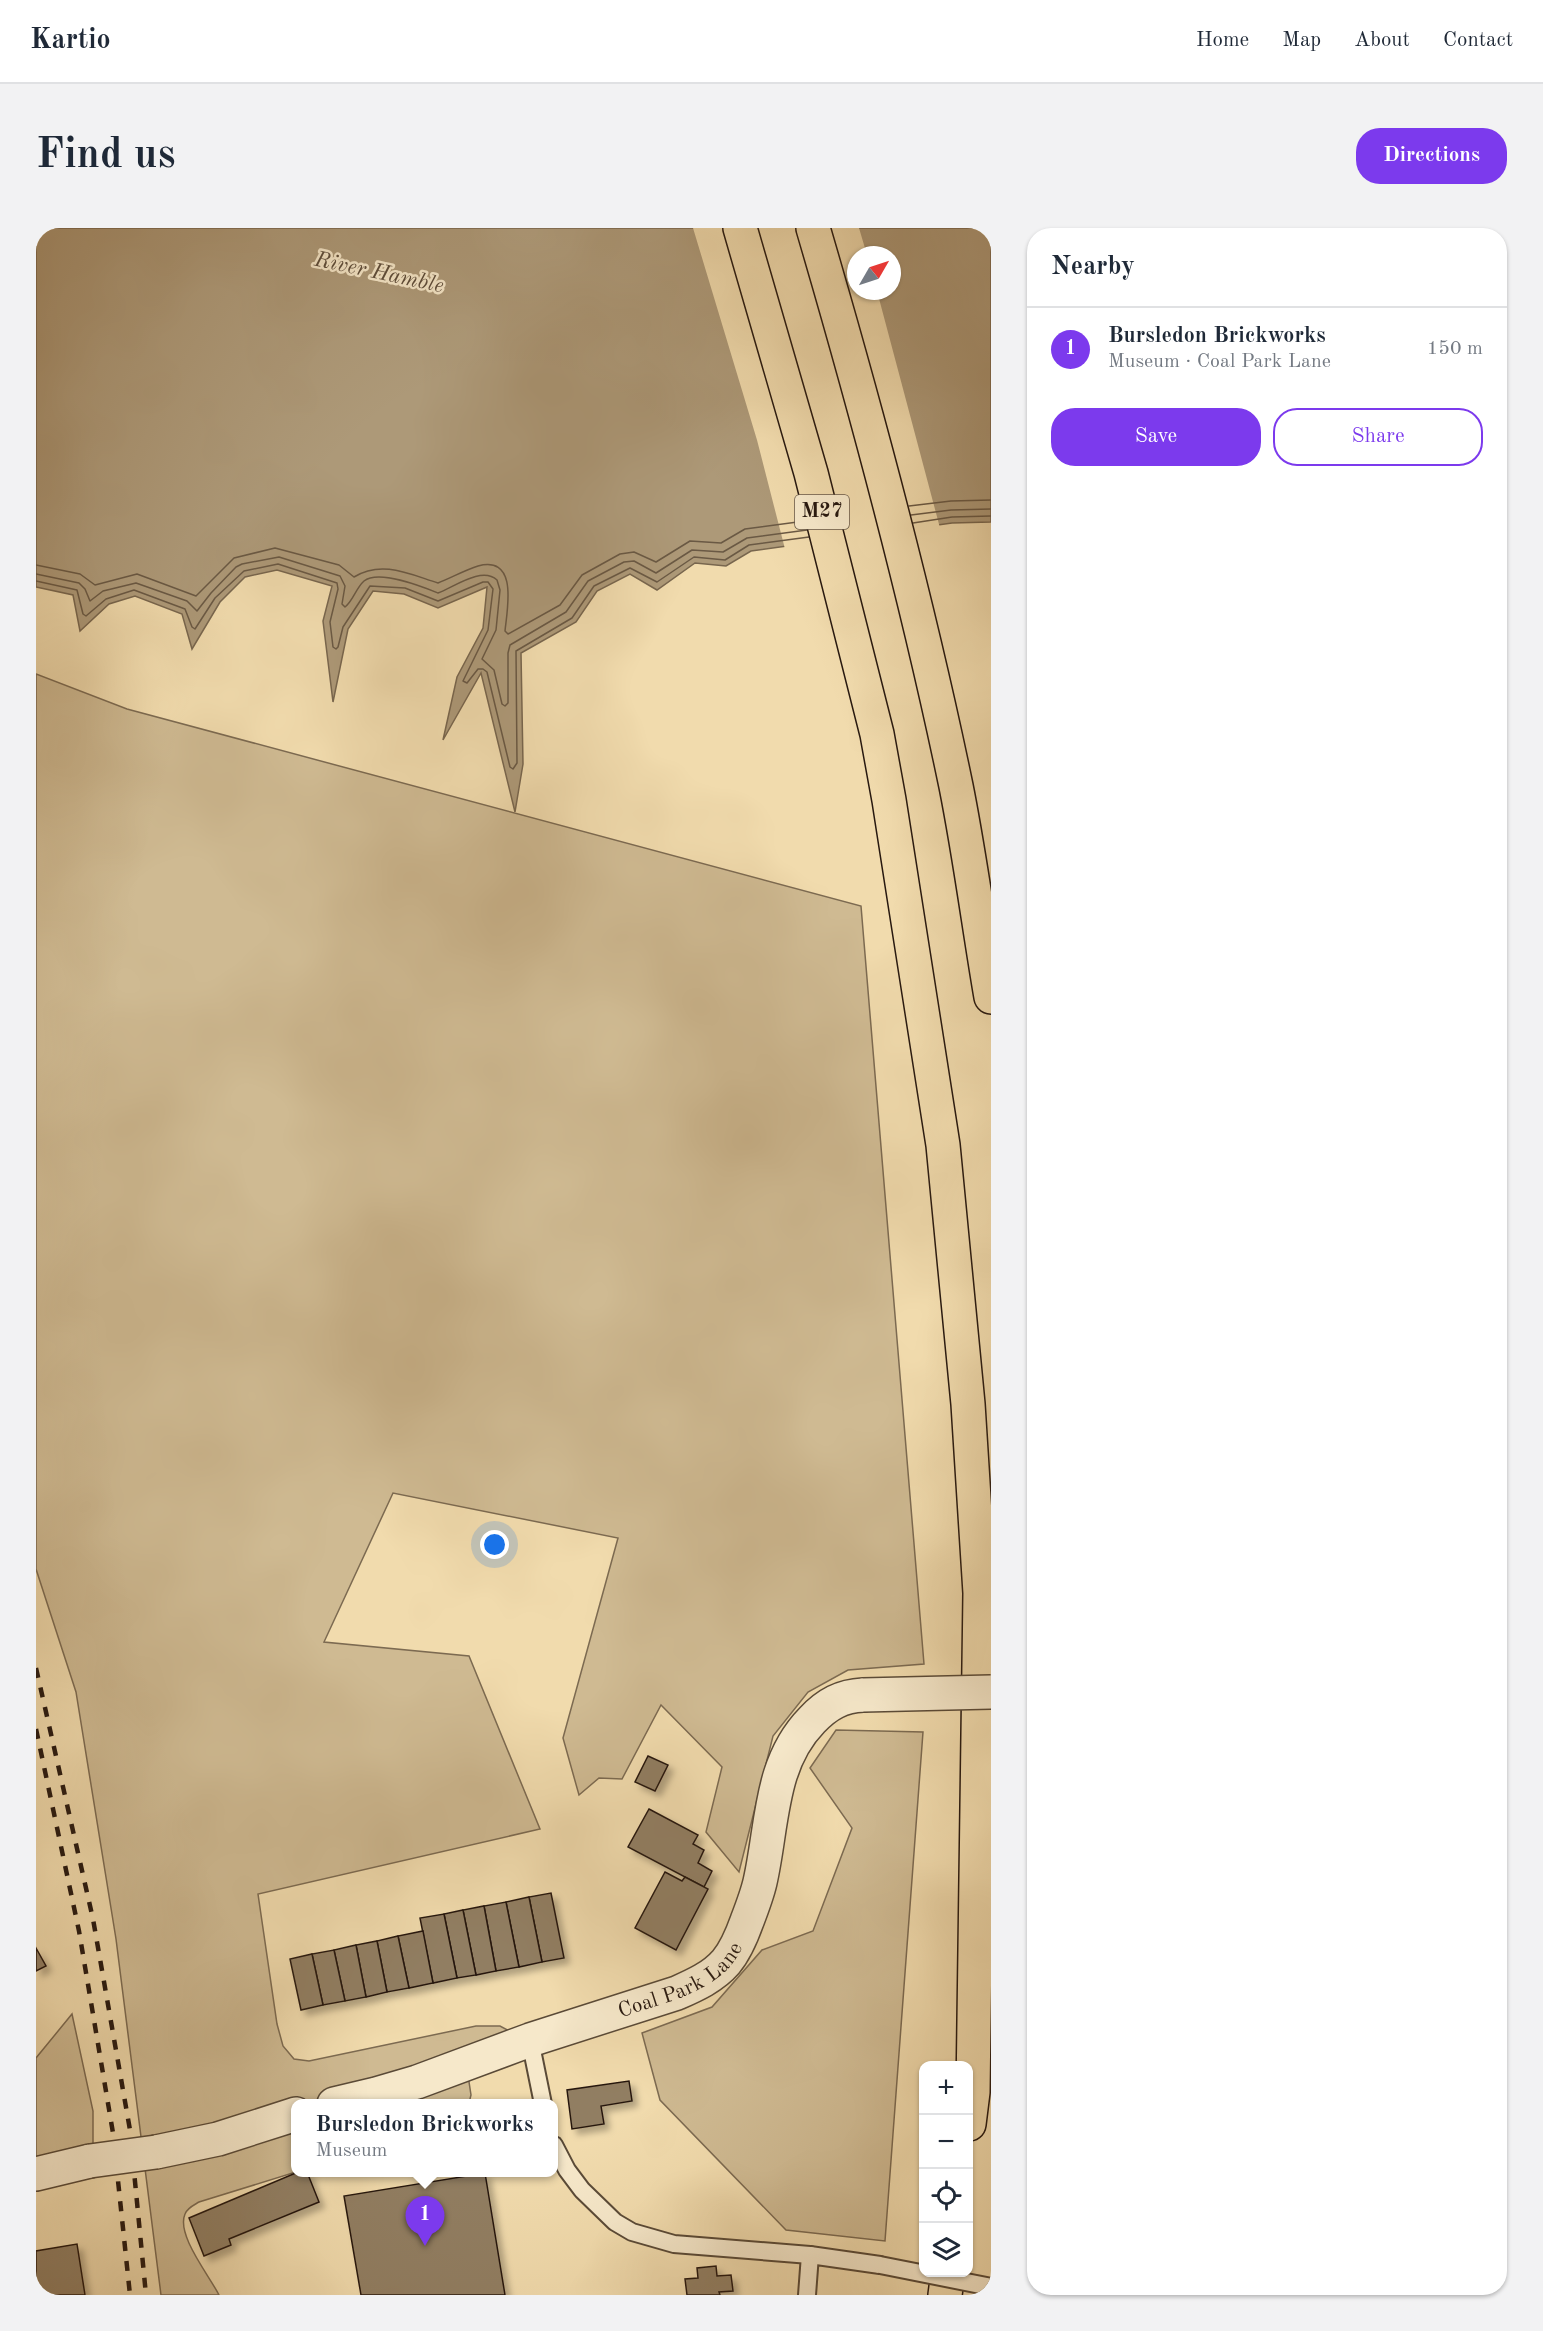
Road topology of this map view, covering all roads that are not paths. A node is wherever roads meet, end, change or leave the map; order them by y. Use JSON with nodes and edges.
{"nodes":[{"id":1,"x":740,"y":228,"type":"edge"},
{"id":2,"x":813,"y":228,"type":"edge"},
{"id":3,"x":991,"y":997,"type":"edge"},
{"id":4,"x":991,"y":1692,"type":"edge"},
{"id":5,"x":530,"y":2040,"type":"junction"},
{"id":6,"x":353,"y":2099,"type":"edge"},
{"id":7,"x":542,"y":2099,"type":"edge"},
{"id":8,"x":970,"y":2115,"type":"edge"},
{"id":9,"x":291,"y":2116,"type":"edge"},
{"id":10,"x":558,"y":2153,"type":"edge"},
{"id":11,"x":36,"y":2174,"type":"edge"},
{"id":12,"x":810,"y":2255,"type":"junction"},
{"id":13,"x":947,"y":2277,"type":"edge"},
{"id":14,"x":991,"y":2287,"type":"edge"},
{"id":15,"x":807,"y":2295,"type":"edge"},
{"id":16,"x":945,"y":2295,"type":"edge"}],
"edges":[{"from":1,"to":8,"type":"highway","number":"M27"},
{"from":2,"to":3,"type":"highway"},
{"from":4,"to":5,"type":"street","name":"Coal Park Lane","bridge":true},
{"from":5,"to":6,"type":"street","name":"Coal Park Lane"},
{"from":5,"to":7,"type":"lane"},
{"from":9,"to":11,"type":"street","bridge":true},
{"from":10,"to":12,"type":"lane"},
{"from":12,"to":14,"type":"lane","bridge":true},
{"from":12,"to":15,"type":"lane"},
{"from":13,"to":16,"type":"highway"}]}
